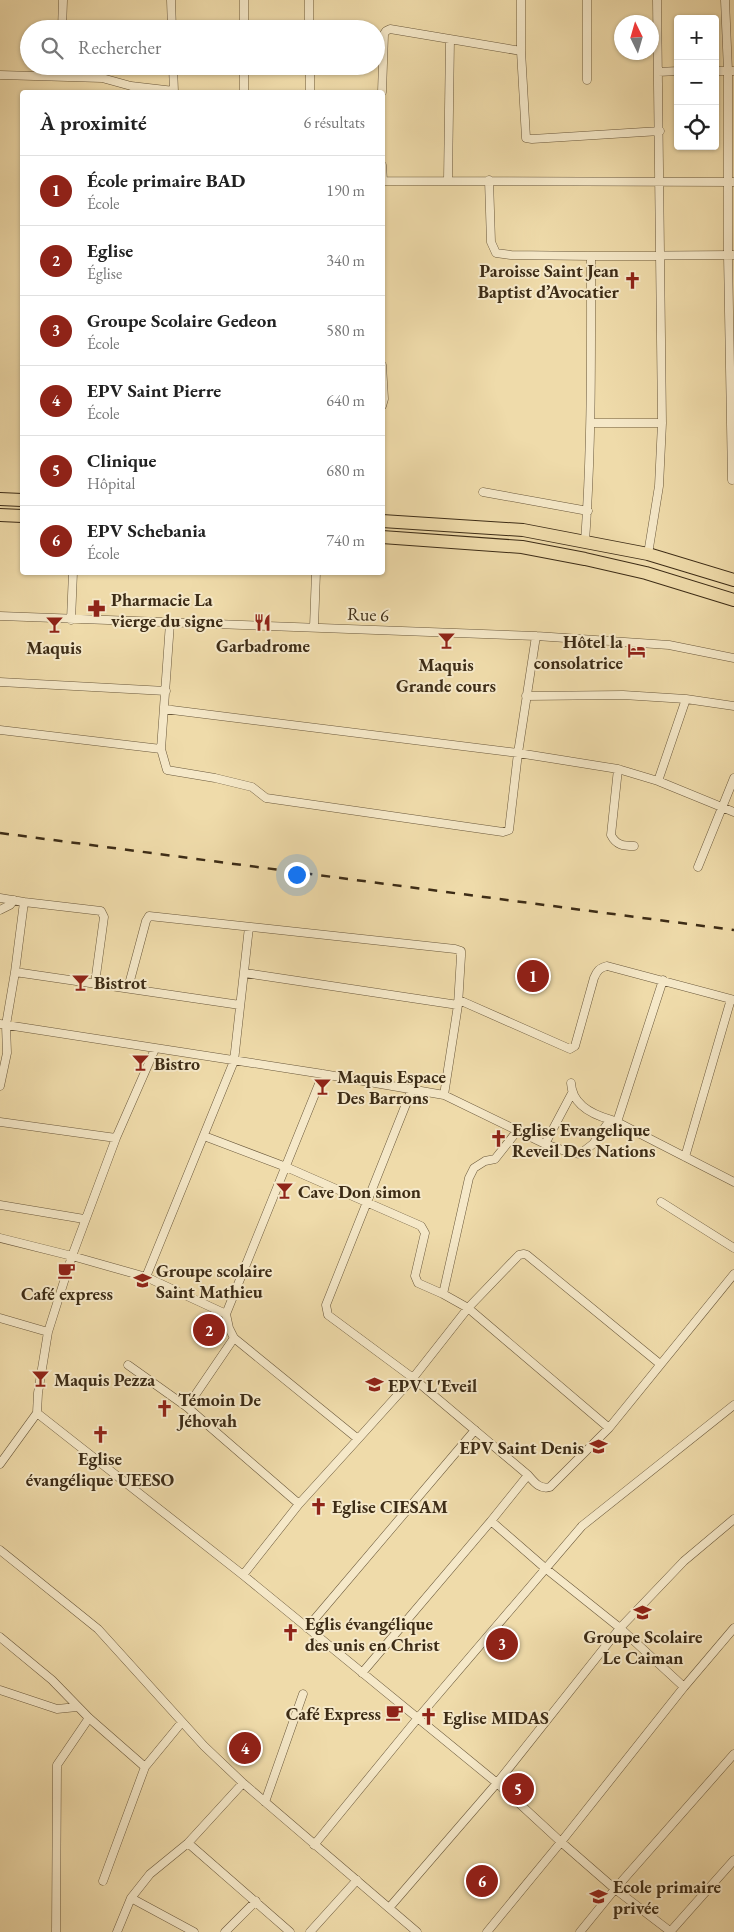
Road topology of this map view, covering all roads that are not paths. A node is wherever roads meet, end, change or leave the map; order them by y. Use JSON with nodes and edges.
{"nodes":[{"id":1,"x":62,"y":0,"type":"edge"},
{"id":2,"x":172,"y":0,"type":"edge"},
{"id":3,"x":244,"y":0,"type":"edge"},
{"id":4,"x":309,"y":0,"type":"edge"},
{"id":5,"x":521,"y":0,"type":"edge"},
{"id":6,"x":587,"y":0,"type":"edge"},
{"id":7,"x":657,"y":0,"type":"edge"},
{"id":8,"x":724,"y":0,"type":"edge"},
{"id":9,"x":62,"y":20,"type":"edge"},
{"id":10,"x":172,"y":20,"type":"edge"},
{"id":11,"x":244,"y":20,"type":"edge"},
{"id":12,"x":310,"y":20,"type":"edge"},
{"id":13,"x":385,"y":32,"type":"edge"},
{"id":14,"x":450,"y":40,"type":"junction"},
{"id":15,"x":521,"y":51,"type":"junction"},
{"id":16,"x":731,"y":71,"type":"edge"},
{"id":17,"x":658,"y":72,"type":"junction"},
{"id":18,"x":674,"y":72,"type":"edge"},
{"id":19,"x":0,"y":75,"type":"edge"},
{"id":20,"x":173,"y":75,"type":"edge"},
{"id":21,"x":244,"y":75,"type":"edge"},
{"id":22,"x":310,"y":75,"type":"edge"},
{"id":23,"x":383,"y":75,"type":"edge"},
{"id":24,"x":62,"y":77,"type":"joint"},
{"id":25,"x":587,"y":80,"type":"dead end"},
{"id":26,"x":160,"y":90,"type":"edge"},
{"id":27,"x":174,"y":90,"type":"edge"},
{"id":28,"x":244,"y":90,"type":"edge"},
{"id":29,"x":310,"y":90,"type":"edge"},
{"id":30,"x":382,"y":90,"type":"edge"},
{"id":31,"x":660,"y":131,"type":"junction"},
{"id":32,"x":448,"y":180,"type":"junction"},
{"id":33,"x":489,"y":180,"type":"junction"},
{"id":34,"x":385,"y":181,"type":"edge"},
{"id":35,"x":660,"y":182,"type":"junction"},
{"id":36,"x":731,"y":182,"type":"edge"},
{"id":37,"x":660,"y":254,"type":"junction"},
{"id":38,"x":731,"y":255,"type":"edge"},
{"id":39,"x":591,"y":256,"type":"junction"},
{"id":40,"x":662,"y":423,"type":"junction"},
{"id":41,"x":591,"y":424,"type":"junction"},
{"id":42,"x":732,"y":480,"type":"dead end"},
{"id":43,"x":484,"y":492,"type":"dead end"},
{"id":44,"x":0,"y":499,"type":"edge"},
{"id":45,"x":20,"y":500,"type":"edge"},
{"id":46,"x":588,"y":511,"type":"junction"},
{"id":47,"x":0,"y":515,"type":"edge"},
{"id":48,"x":20,"y":516,"type":"edge"},
{"id":49,"x":385,"y":521,"type":"edge"},
{"id":50,"x":385,"y":538,"type":"edge"},
{"id":51,"x":585,"y":541,"type":"junction"},
{"id":52,"x":648,"y":554,"type":"junction"},
{"id":53,"x":73,"y":575,"type":"edge"},
{"id":54,"x":316,"y":575,"type":"edge"},
{"id":55,"x":734,"y":580,"type":"edge"},
{"id":56,"x":734,"y":600,"type":"edge"},
{"id":57,"x":0,"y":616,"type":"edge"},
{"id":58,"x":71,"y":620,"type":"junction"},
{"id":59,"x":170,"y":623,"type":"junction"},
{"id":60,"x":314,"y":626,"type":"junction"},
{"id":61,"x":536,"y":636,"type":"junction"},
{"id":62,"x":734,"y":658,"type":"edge"},
{"id":63,"x":0,"y":682,"type":"edge"},
{"id":64,"x":166,"y":691,"type":"junction"},
{"id":65,"x":526,"y":696,"type":"junction"},
{"id":66,"x":686,"y":699,"type":"junction"},
{"id":67,"x":734,"y":706,"type":"edge"},
{"id":68,"x":164,"y":709,"type":"junction"},
{"id":69,"x":0,"y":730,"type":"edge"},
{"id":70,"x":161,"y":749,"type":"junction"},
{"id":71,"x":518,"y":753,"type":"junction"},
{"id":72,"x":618,"y":769,"type":"junction"},
{"id":73,"x":734,"y":778,"type":"edge"},
{"id":74,"x":658,"y":781,"type":"junction"},
{"id":75,"x":722,"y":808,"type":"junction"},
{"id":76,"x":734,"y":812,"type":"edge"},
{"id":77,"x":634,"y":846,"type":"dead end"},
{"id":78,"x":698,"y":867,"type":"dead end"},
{"id":79,"x":0,"y":898,"type":"edge"},
{"id":80,"x":14,"y":900,"type":"junction"},
{"id":81,"x":24,"y":902,"type":"junction"},
{"id":82,"x":0,"y":910,"type":"edge"},
{"id":83,"x":249,"y":927,"type":"junction"},
{"id":84,"x":16,"y":972,"type":"junction"},
{"id":85,"x":244,"y":973,"type":"junction"},
{"id":86,"x":663,"y":980,"type":"junction"},
{"id":87,"x":95,"y":983,"type":"junction"},
{"id":88,"x":128,"y":988,"type":"junction"},
{"id":89,"x":733,"y":1000,"type":"edge"},
{"id":90,"x":459,"y":1003,"type":"junction"},
{"id":91,"x":240,"y":1005,"type":"junction"},
{"id":92,"x":3,"y":1025,"type":"edge"},
{"id":93,"x":155,"y":1049,"type":"junction"},
{"id":94,"x":234,"y":1061,"type":"junction"},
{"id":95,"x":323,"y":1074,"type":"junction"},
{"id":96,"x":571,"y":1083,"type":"dead end"},
{"id":97,"x":0,"y":1086,"type":"edge"},
{"id":98,"x":412,"y":1089,"type":"junction"},
{"id":99,"x":572,"y":1093,"type":"junction"},
{"id":100,"x":444,"y":1095,"type":"junction"},
{"id":101,"x":614,"y":1121,"type":"junction"},
{"id":102,"x":0,"y":1122,"type":"edge"},
{"id":103,"x":518,"y":1130,"type":"junction"},
{"id":104,"x":204,"y":1136,"type":"junction"},
{"id":105,"x":116,"y":1138,"type":"junction"},
{"id":106,"x":545,"y":1144,"type":"junction"},
{"id":107,"x":685,"y":1157,"type":"junction"},
{"id":108,"x":286,"y":1168,"type":"junction"},
{"id":109,"x":734,"y":1182,"type":"edge"},
{"id":110,"x":661,"y":1202,"type":"dead end"},
{"id":111,"x":366,"y":1203,"type":"junction"},
{"id":112,"x":0,"y":1205,"type":"edge"},
{"id":113,"x":84,"y":1219,"type":"junction"},
{"id":114,"x":0,"y":1238,"type":"edge"},
{"id":115,"x":734,"y":1248,"type":"edge"},
{"id":116,"x":72,"y":1256,"type":"junction"},
{"id":117,"x":734,"y":1274,"type":"edge"},
{"id":118,"x":146,"y":1277,"type":"junction"},
{"id":119,"x":443,"y":1294,"type":"junction"},
{"id":120,"x":468,"y":1308,"type":"junction"},
{"id":121,"x":226,"y":1314,"type":"junction"},
{"id":122,"x":0,"y":1318,"type":"edge"},
{"id":123,"x":48,"y":1332,"type":"junction"},
{"id":124,"x":234,"y":1338,"type":"junction"},
{"id":125,"x":660,"y":1364,"type":"junction"},
{"id":126,"x":128,"y":1365,"type":"dead end"},
{"id":127,"x":413,"y":1378,"type":"junction"},
{"id":128,"x":734,"y":1404,"type":"edge"},
{"id":129,"x":187,"y":1407,"type":"junction"},
{"id":130,"x":37,"y":1414,"type":"junction"},
{"id":131,"x":610,"y":1428,"type":"junction"},
{"id":132,"x":475,"y":1430,"type":"junction"},
{"id":133,"x":358,"y":1439,"type":"junction"},
{"id":134,"x":0,"y":1464,"type":"edge"},
{"id":135,"x":528,"y":1475,"type":"junction"},
{"id":136,"x":299,"y":1504,"type":"junction"},
{"id":137,"x":734,"y":1519,"type":"edge"},
{"id":138,"x":491,"y":1521,"type":"junction"},
{"id":139,"x":0,"y":1550,"type":"edge"},
{"id":140,"x":545,"y":1568,"type":"junction"},
{"id":141,"x":243,"y":1575,"type":"junction"},
{"id":142,"x":307,"y":1628,"type":"junction"},
{"id":143,"x":620,"y":1628,"type":"junction"},
{"id":144,"x":734,"y":1628,"type":"edge"},
{"id":145,"x":0,"y":1637,"type":"edge"},
{"id":146,"x":362,"y":1674,"type":"junction"},
{"id":147,"x":684,"y":1687,"type":"junction"},
{"id":148,"x":0,"y":1690,"type":"edge"},
{"id":149,"x":303,"y":1694,"type":"dead end"},
{"id":150,"x":78,"y":1707,"type":"junction"},
{"id":151,"x":89,"y":1718,"type":"junction"},
{"id":152,"x":417,"y":1719,"type":"junction"},
{"id":153,"x":182,"y":1722,"type":"junction"},
{"id":154,"x":734,"y":1754,"type":"edge"},
{"id":155,"x":146,"y":1767,"type":"junction"},
{"id":156,"x":243,"y":1783,"type":"junction"},
{"id":157,"x":497,"y":1783,"type":"junction"},
{"id":158,"x":265,"y":1802,"type":"junction"},
{"id":159,"x":561,"y":1842,"type":"junction"},
{"id":160,"x":188,"y":1843,"type":"junction"},
{"id":161,"x":314,"y":1845,"type":"junction"},
{"id":162,"x":734,"y":1860,"type":"edge"},
{"id":163,"x":357,"y":1880,"type":"junction"},
{"id":164,"x":103,"y":1881,"type":"dead end"},
{"id":165,"x":616,"y":1889,"type":"junction"},
{"id":166,"x":130,"y":1898,"type":"junction"},
{"id":167,"x":256,"y":1901,"type":"junction"},
{"id":168,"x":389,"y":1908,"type":"junction"},
{"id":169,"x":56,"y":1932,"type":"edge"},
{"id":170,"x":117,"y":1932,"type":"edge"},
{"id":171,"x":194,"y":1932,"type":"edge"},
{"id":172,"x":226,"y":1932,"type":"edge"},
{"id":173,"x":290,"y":1932,"type":"edge"},
{"id":174,"x":310,"y":1932,"type":"edge"},
{"id":175,"x":417,"y":1932,"type":"edge"},
{"id":176,"x":486,"y":1932,"type":"edge"},
{"id":177,"x":580,"y":1932,"type":"edge"},
{"id":178,"x":670,"y":1932,"type":"edge"}],
"edges":[{"from":1,"to":9,"type":"street"},
{"from":2,"to":10,"type":"street"},
{"from":3,"to":11,"type":"street"},
{"from":4,"to":12,"type":"street"},
{"from":5,"to":15,"type":"street"},
{"from":6,"to":25,"type":"street"},
{"from":7,"to":17,"type":"street"},
{"from":8,"to":16,"type":"street"},
{"from":13,"to":14,"type":"street"},
{"from":14,"to":15,"type":"street"},
{"from":14,"to":32,"type":"street"},
{"from":15,"to":31,"type":"street"},
{"from":16,"to":36,"type":"street"},
{"from":17,"to":18,"type":"street"},
{"from":17,"to":31,"type":"street"},
{"from":19,"to":24,"type":"street"},
{"from":20,"to":27,"type":"street"},
{"from":21,"to":28,"type":"street"},
{"from":22,"to":29,"type":"street"},
{"from":23,"to":30,"type":"street"},
{"from":24,"to":26,"type":"street"},
{"from":31,"to":35,"type":"street"},
{"from":32,"to":33,"type":"street"},
{"from":32,"to":34,"type":"street"},
{"from":33,"to":35,"type":"street"},
{"from":33,"to":39,"type":"street"},
{"from":35,"to":36,"type":"street"},
{"from":35,"to":37,"type":"street"},
{"from":36,"to":38,"type":"street"},
{"from":37,"to":38,"type":"street"},
{"from":37,"to":39,"type":"street"},
{"from":37,"to":40,"type":"street"},
{"from":38,"to":42,"type":"street"},
{"from":39,"to":41,"type":"street"},
{"from":40,"to":41,"type":"street"},
{"from":40,"to":52,"type":"street"},
{"from":41,"to":46,"type":"street"},
{"from":43,"to":46,"type":"street"},
{"from":44,"to":45,"type":"main road"},
{"from":46,"to":51,"type":"street"},
{"from":47,"to":48,"type":"main road"},
{"from":49,"to":51,"type":"main road"},
{"from":50,"to":56,"type":"main road"},
{"from":51,"to":52,"type":"main road"},
{"from":52,"to":55,"type":"main road"},
{"from":53,"to":58,"type":"street"},
{"from":54,"to":60,"type":"street"},
{"from":57,"to":58,"type":"street","name":"Rue 6"},
{"from":58,"to":59,"type":"street","name":"Rue 6"},
{"from":59,"to":60,"type":"street","name":"Rue 6"},
{"from":59,"to":64,"type":"street"},
{"from":60,"to":61,"type":"street","name":"Rue 6"},
{"from":61,"to":62,"type":"street","name":"Rue 6"},
{"from":61,"to":65,"type":"street"},
{"from":63,"to":64,"type":"street"},
{"from":64,"to":68,"type":"street"},
{"from":65,"to":66,"type":"street"},
{"from":65,"to":71,"type":"street"},
{"from":66,"to":67,"type":"street"},
{"from":66,"to":74,"type":"street"},
{"from":68,"to":70,"type":"street"},
{"from":68,"to":71,"type":"street"},
{"from":69,"to":70,"type":"street"},
{"from":70,"to":71,"type":"street"},
{"from":71,"to":72,"type":"street"},
{"from":72,"to":74,"type":"street"},
{"from":72,"to":77,"type":"street"},
{"from":73,"to":75,"type":"street"},
{"from":74,"to":75,"type":"street"},
{"from":75,"to":76,"type":"street"},
{"from":75,"to":78,"type":"street"},
{"from":79,"to":80,"type":"street"},
{"from":80,"to":81,"type":"street"},
{"from":80,"to":82,"type":"street"},
{"from":81,"to":84,"type":"street"},
{"from":81,"to":87,"type":"street"},
{"from":83,"to":85,"type":"street"},
{"from":83,"to":88,"type":"street"},
{"from":83,"to":90,"type":"street"},
{"from":84,"to":87,"type":"street"},
{"from":84,"to":92,"type":"street"},
{"from":85,"to":90,"type":"street"},
{"from":85,"to":91,"type":"street"},
{"from":86,"to":89,"type":"street"},
{"from":86,"to":90,"type":"street"},
{"from":86,"to":101,"type":"street"},
{"from":87,"to":88,"type":"street"},
{"from":88,"to":91,"type":"street"},
{"from":89,"to":107,"type":"street"},
{"from":90,"to":100,"type":"street"},
{"from":91,"to":94,"type":"street"},
{"from":92,"to":93,"type":"street"},
{"from":92,"to":97,"type":"street"},
{"from":93,"to":94,"type":"street"},
{"from":93,"to":105,"type":"street"},
{"from":94,"to":95,"type":"street"},
{"from":94,"to":104,"type":"street"},
{"from":95,"to":98,"type":"street"},
{"from":95,"to":108,"type":"street"},
{"from":96,"to":99,"type":"street"},
{"from":98,"to":100,"type":"street"},
{"from":98,"to":111,"type":"street"},
{"from":99,"to":101,"type":"street"},
{"from":99,"to":106,"type":"street"},
{"from":100,"to":103,"type":"street"},
{"from":101,"to":106,"type":"street"},
{"from":101,"to":107,"type":"street"},
{"from":102,"to":105,"type":"street"},
{"from":103,"to":106,"type":"street"},
{"from":103,"to":119,"type":"street"},
{"from":104,"to":108,"type":"street"},
{"from":104,"to":118,"type":"street"},
{"from":105,"to":113,"type":"street"},
{"from":107,"to":109,"type":"street"},
{"from":108,"to":111,"type":"street"},
{"from":108,"to":121,"type":"street"},
{"from":110,"to":115,"type":"street"},
{"from":111,"to":119,"type":"street"},
{"from":111,"to":127,"type":"street"},
{"from":112,"to":113,"type":"street"},
{"from":113,"to":116,"type":"street"},
{"from":114,"to":116,"type":"street"},
{"from":116,"to":118,"type":"street"},
{"from":116,"to":123,"type":"street"},
{"from":117,"to":125,"type":"street"},
{"from":118,"to":121,"type":"street"},
{"from":119,"to":120,"type":"street"},
{"from":120,"to":125,"type":"street"},
{"from":120,"to":127,"type":"street"},
{"from":120,"to":131,"type":"street"},
{"from":121,"to":124,"type":"street"},
{"from":122,"to":123,"type":"street"},
{"from":123,"to":130,"type":"street"},
{"from":124,"to":129,"type":"street"},
{"from":124,"to":133,"type":"street"},
{"from":125,"to":131,"type":"street"},
{"from":126,"to":129,"type":"street"},
{"from":127,"to":132,"type":"street"},
{"from":127,"to":133,"type":"street"},
{"from":128,"to":140,"type":"street"},
{"from":129,"to":136,"type":"street"},
{"from":130,"to":134,"type":"street"},
{"from":130,"to":141,"type":"street"},
{"from":131,"to":135,"type":"street"},
{"from":132,"to":135,"type":"street"},
{"from":132,"to":142,"type":"street"},
{"from":133,"to":136,"type":"street"},
{"from":135,"to":138,"type":"street"},
{"from":136,"to":141,"type":"street"},
{"from":137,"to":143,"type":"street"},
{"from":138,"to":140,"type":"street"},
{"from":138,"to":146,"type":"street"},
{"from":139,"to":153,"type":"street"},
{"from":140,"to":143,"type":"street"},
{"from":140,"to":152,"type":"street"},
{"from":141,"to":142,"type":"street"},
{"from":142,"to":146,"type":"street"},
{"from":143,"to":147,"type":"street"},
{"from":143,"to":157,"type":"street"},
{"from":144,"to":147,"type":"street"},
{"from":145,"to":150,"type":"street"},
{"from":146,"to":152,"type":"street"},
{"from":147,"to":159,"type":"street"},
{"from":148,"to":150,"type":"street"},
{"from":149,"to":158,"type":"street"},
{"from":150,"to":151,"type":"street"},
{"from":151,"to":155,"type":"street"},
{"from":151,"to":169,"type":"street"},
{"from":152,"to":157,"type":"street"},
{"from":152,"to":161,"type":"street"},
{"from":153,"to":155,"type":"street"},
{"from":153,"to":156,"type":"street"},
{"from":154,"to":165,"type":"street"},
{"from":155,"to":164,"type":"street"},
{"from":156,"to":158,"type":"street"},
{"from":156,"to":160,"type":"street"},
{"from":157,"to":159,"type":"street"},
{"from":157,"to":168,"type":"street"},
{"from":158,"to":161,"type":"street"},
{"from":159,"to":165,"type":"street"},
{"from":159,"to":176,"type":"street"},
{"from":160,"to":166,"type":"street"},
{"from":160,"to":167,"type":"street"},
{"from":161,"to":163,"type":"street"},
{"from":162,"to":178,"type":"street"},
{"from":163,"to":168,"type":"street"},
{"from":163,"to":174,"type":"street"},
{"from":165,"to":177,"type":"street"},
{"from":165,"to":178,"type":"street"},
{"from":166,"to":170,"type":"street"},
{"from":166,"to":171,"type":"street"},
{"from":167,"to":172,"type":"street"},
{"from":167,"to":173,"type":"street"},
{"from":168,"to":175,"type":"street"}]}
